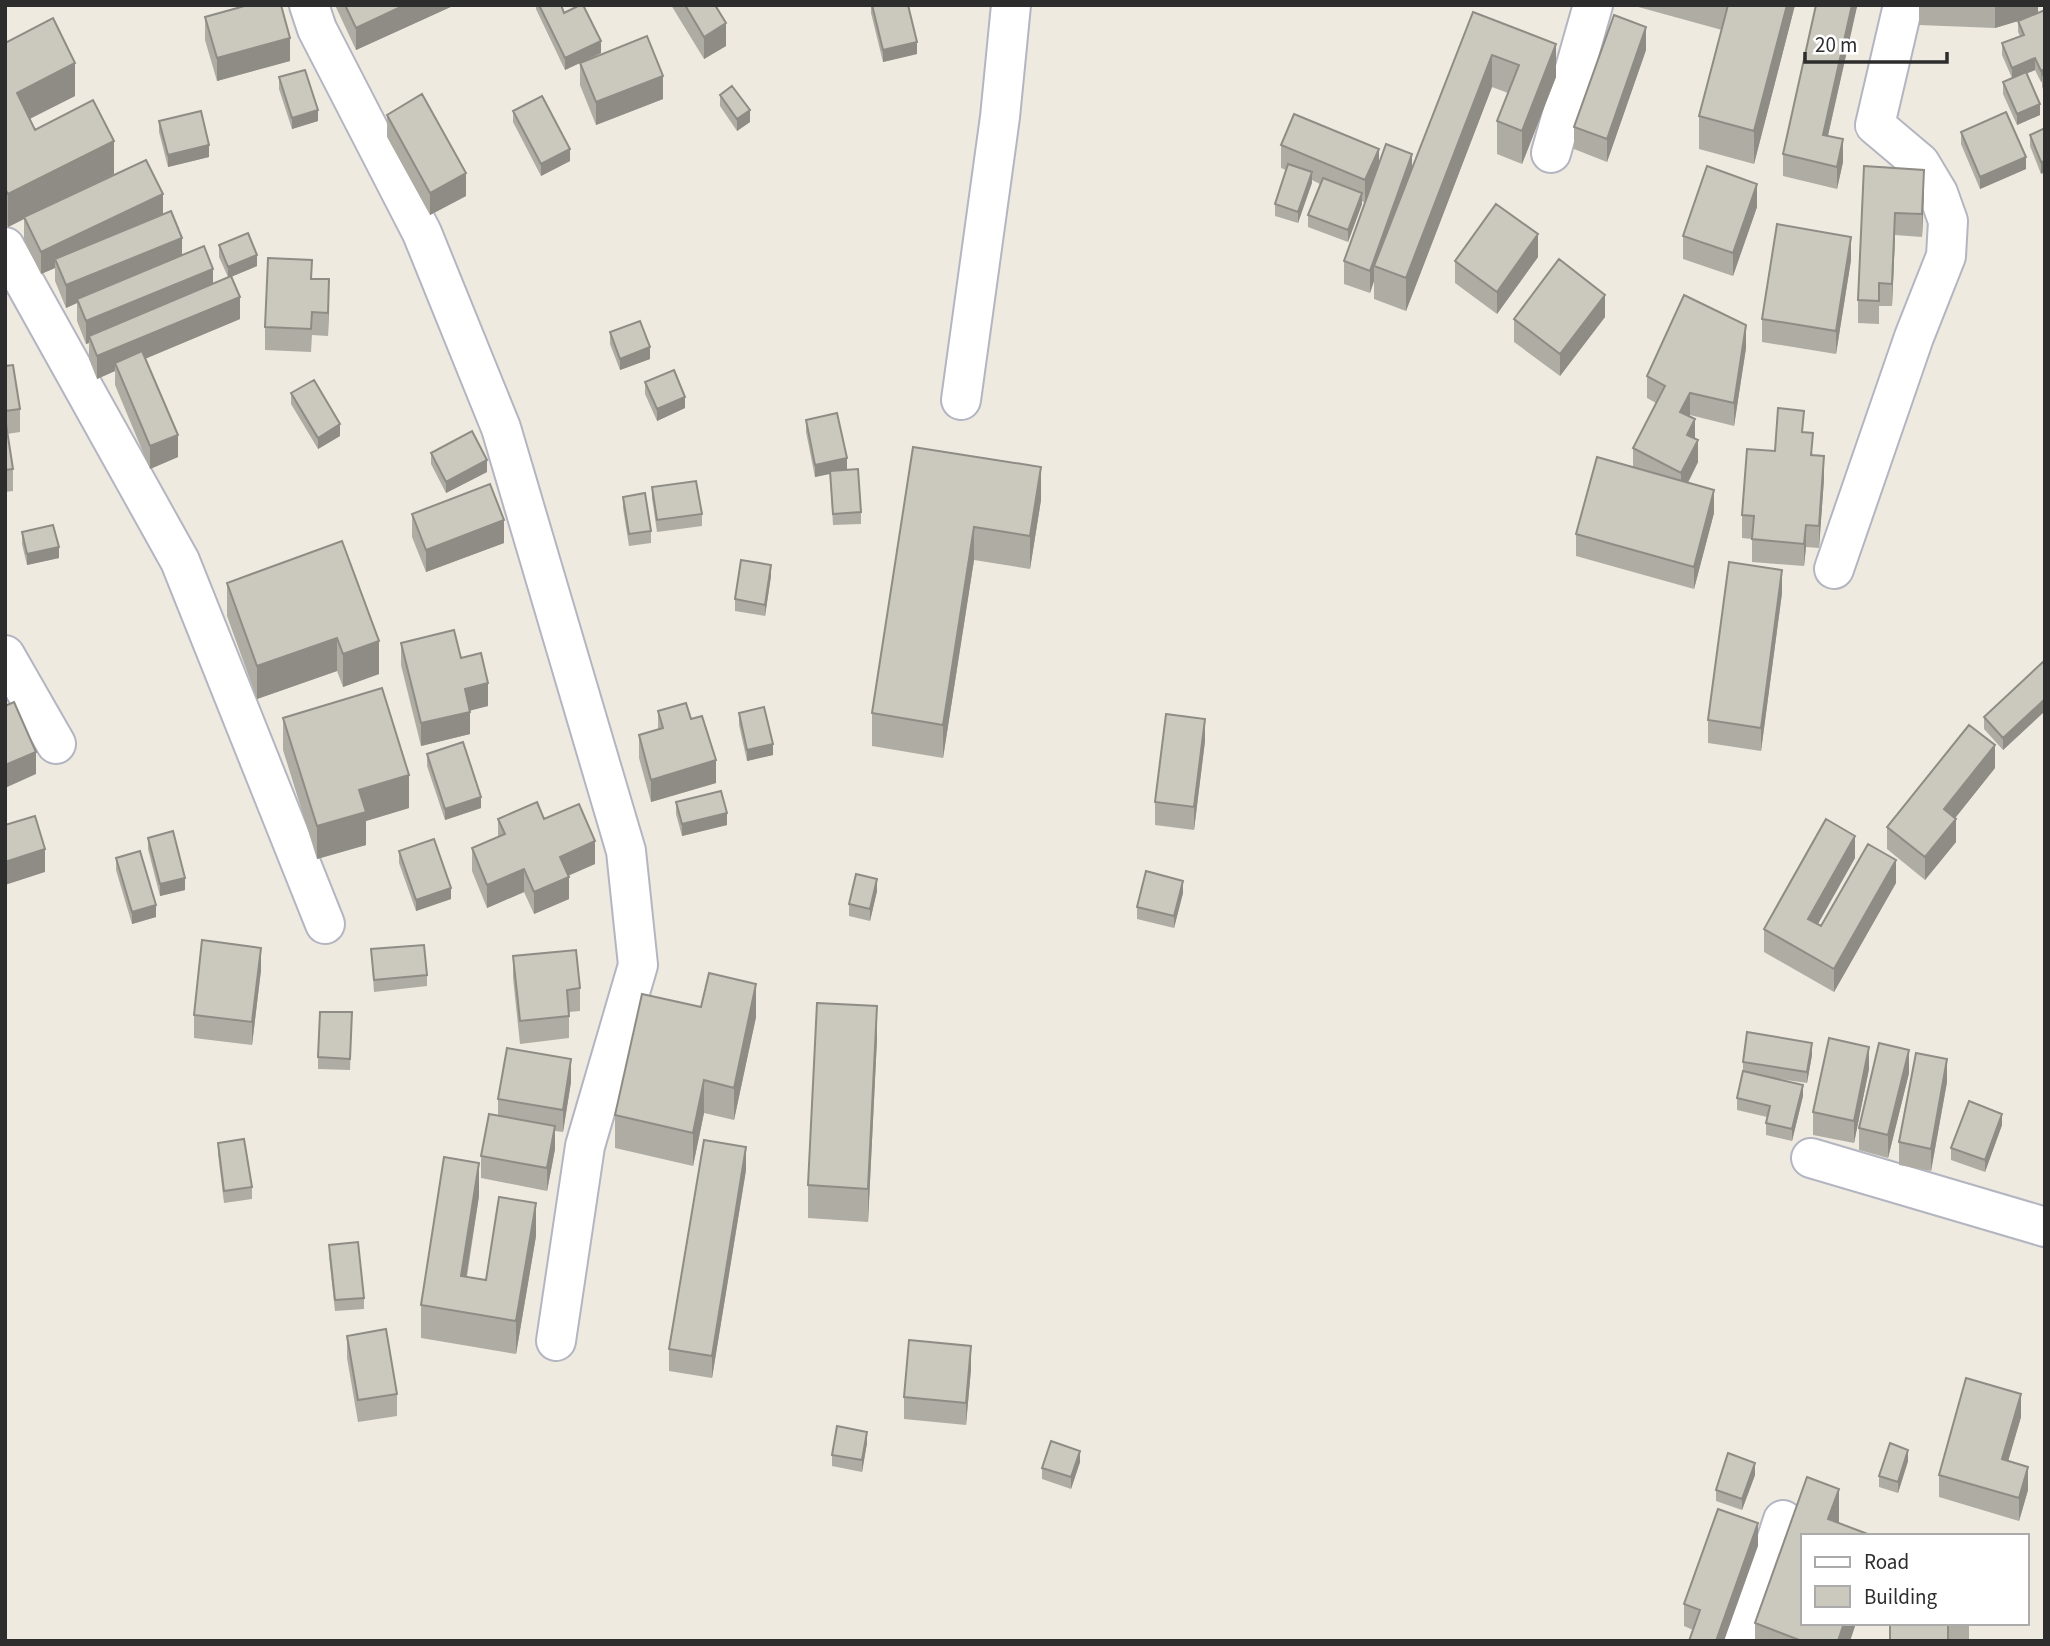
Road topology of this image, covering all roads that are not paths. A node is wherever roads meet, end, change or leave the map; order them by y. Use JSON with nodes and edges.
{"nodes":[{"id":1,"x":309,"y":5,"type":"edge"},
{"id":2,"x":1011,"y":5,"type":"edge"},
{"id":3,"x":1593,"y":5,"type":"edge"},
{"id":4,"x":1903,"y":5,"type":"edge"},
{"id":5,"x":1551,"y":153,"type":"dead end"},
{"id":6,"x":5,"y":247,"type":"edge"},
{"id":7,"x":961,"y":400,"type":"dead end"},
{"id":8,"x":1834,"y":569,"type":"dead end"},
{"id":9,"x":5,"y":655,"type":"edge"},
{"id":10,"x":55,"y":744,"type":"dead end"},
{"id":11,"x":325,"y":924,"type":"dead end"},
{"id":12,"x":1811,"y":1158,"type":"dead end"},
{"id":13,"x":2045,"y":1227,"type":"edge"},
{"id":14,"x":556,"y":1341,"type":"dead end"},
{"id":15,"x":1783,"y":1520,"type":"dead end"},
{"id":16,"x":1743,"y":1641,"type":"edge"}],
"edges":[{"from":1,"to":14,"type":"lane"},
{"from":2,"to":7,"type":"lane"},
{"from":3,"to":5,"type":"lane"},
{"from":4,"to":8,"type":"lane"},
{"from":6,"to":11,"type":"lane"},
{"from":9,"to":10,"type":"lane"},
{"from":12,"to":13,"type":"lane"},
{"from":15,"to":16,"type":"lane"}]}
